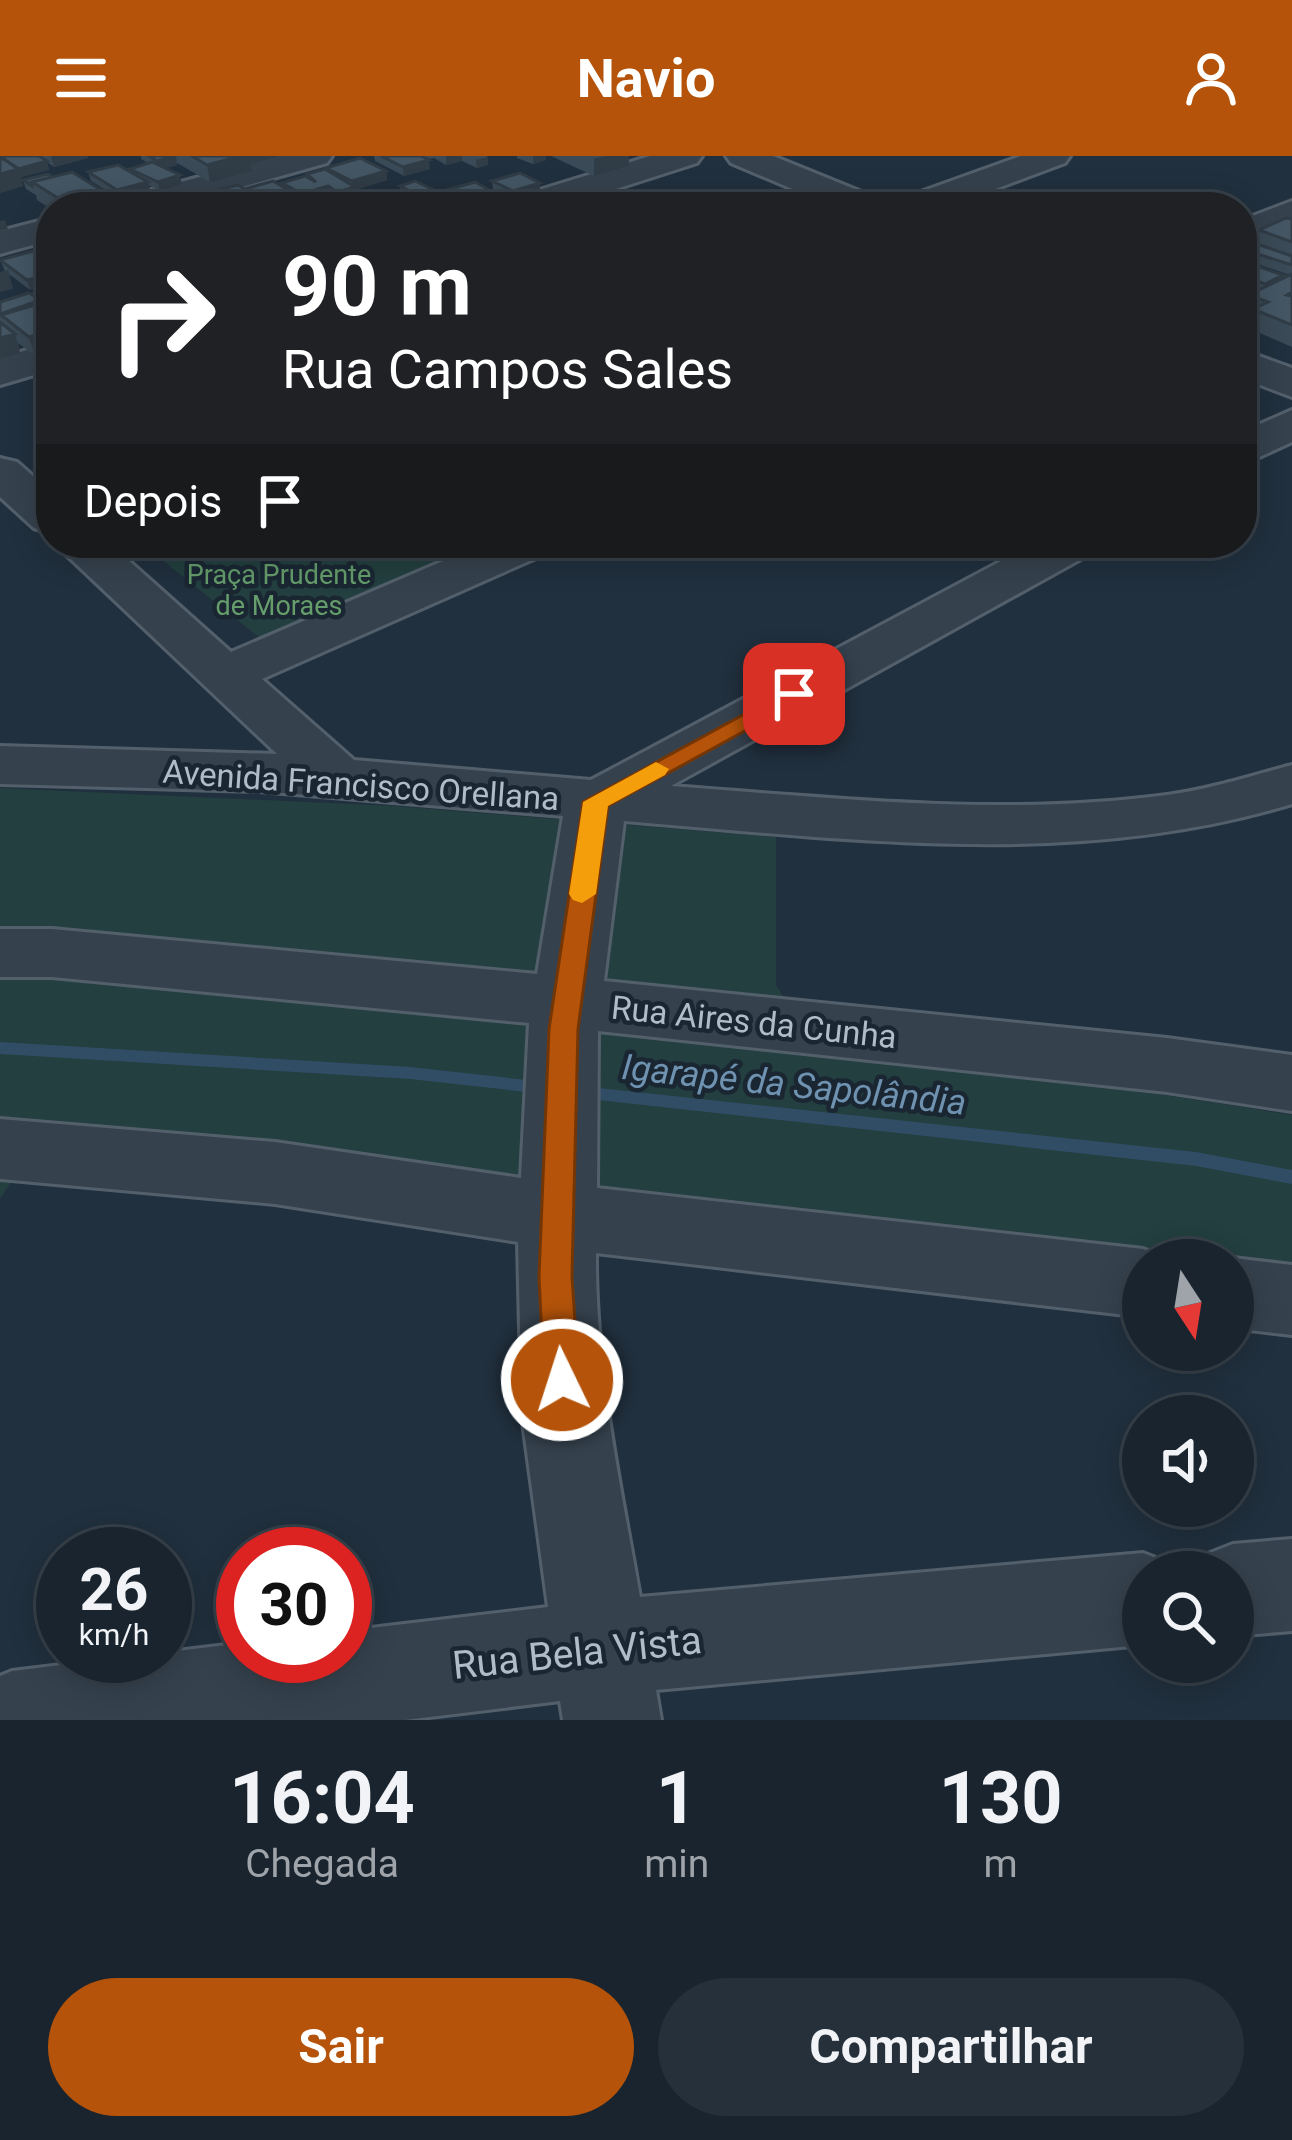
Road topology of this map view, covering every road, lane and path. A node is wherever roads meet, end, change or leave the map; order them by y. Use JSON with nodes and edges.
{"nodes":[{"id":1,"x":315,"y":156,"type":"edge"},
{"id":2,"x":685,"y":156,"type":"edge"},
{"id":3,"x":743,"y":156,"type":"edge"},
{"id":4,"x":1054,"y":156,"type":"edge"},
{"id":5,"x":185,"y":192,"type":"edge"},
{"id":6,"x":571,"y":192,"type":"edge"},
{"id":7,"x":830,"y":192,"type":"edge"},
{"id":8,"x":955,"y":192,"type":"edge"},
{"id":9,"x":1292,"y":212,"type":"edge"},
{"id":10,"x":1257,"y":227,"type":"edge"},
{"id":11,"x":36,"y":233,"type":"edge"},
{"id":12,"x":0,"y":243,"type":"edge"},
{"id":13,"x":36,"y":361,"type":"edge"},
{"id":14,"x":1257,"y":369,"type":"edge"},
{"id":15,"x":0,"y":372,"type":"edge"},
{"id":16,"x":1292,"y":384,"type":"edge"},
{"id":17,"x":1292,"y":423,"type":"edge"},
{"id":18,"x":1257,"y":443,"type":"edge"},
{"id":19,"x":0,"y":472,"type":"edge"},
{"id":20,"x":36,"y":506,"type":"edge"},
{"id":21,"x":36,"y":526,"type":"edge"},
{"id":22,"x":0,"y":540,"type":"edge"},
{"id":23,"x":95,"y":558,"type":"edge"},
{"id":24,"x":493,"y":558,"type":"edge"},
{"id":25,"x":1044,"y":558,"type":"edge"},
{"id":26,"x":224,"y":675,"type":"junction"},
{"id":27,"x":0,"y":765,"type":"edge"},
{"id":28,"x":338,"y":777,"type":"junction"},
{"id":29,"x":1292,"y":784,"type":"edge"},
{"id":30,"x":596,"y":802,"type":"junction"},
{"id":31,"x":0,"y":953,"type":"edge"},
{"id":32,"x":565,"y":1015,"type":"junction"},
{"id":33,"x":1292,"y":1083,"type":"edge"},
{"id":34,"x":0,"y":1149,"type":"edge"},
{"id":35,"x":104,"y":1156,"type":"junction"},
{"id":36,"x":558,"y":1186,"type":"junction"},
{"id":37,"x":0,"y":1195,"type":"edge"},
{"id":38,"x":1122,"y":1280,"type":"edge"},
{"id":39,"x":1254,"y":1295,"type":"edge"},
{"id":40,"x":1292,"y":1300,"type":"edge"},
{"id":41,"x":1292,"y":1585,"type":"edge"},
{"id":42,"x":1254,"y":1589,"type":"edge"},
{"id":43,"x":1122,"y":1602,"type":"edge"},
{"id":44,"x":607,"y":1684,"type":"edge"},
{"id":45,"x":12,"y":1720,"type":"edge"}],
"edges":[{"from":1,"to":5,"type":"street"},
{"from":2,"to":6,"type":"street"},
{"from":3,"to":7,"type":"street"},
{"from":4,"to":8,"type":"street"},
{"from":9,"to":10,"type":"street"},
{"from":11,"to":12,"type":"street"},
{"from":13,"to":15,"type":"street"},
{"from":14,"to":16,"type":"street"},
{"from":17,"to":18,"type":"street"},
{"from":19,"to":20,"type":"street"},
{"from":21,"to":22,"type":"street"},
{"from":23,"to":26,"type":"street"},
{"from":24,"to":26,"type":"street"},
{"from":25,"to":30,"type":"street"},
{"from":26,"to":28,"type":"street"},
{"from":27,"to":28,"type":"street","name":"Avenida Francisco Orellana"},
{"from":28,"to":30,"type":"street","name":"Avenida Francisco Orellana"},
{"from":29,"to":30,"type":"street","name":"Avenida Francisco Orellana"},
{"from":30,"to":32,"type":"street"},
{"from":31,"to":32,"type":"street","name":"Rua Aires da Cunha"},
{"from":32,"to":33,"type":"street","name":"Rua Aires da Cunha"},
{"from":32,"to":36,"type":"street"},
{"from":34,"to":35,"type":"street"},
{"from":35,"to":36,"type":"street"},
{"from":35,"to":37,"type":"street"},
{"from":36,"to":38,"type":"street"},
{"from":36,"to":44,"type":"street"},
{"from":39,"to":40,"type":"street"},
{"from":41,"to":42,"type":"street"},
{"from":43,"to":44,"type":"street","name":"Rua Bela Vista"},
{"from":44,"to":45,"type":"street","name":"Rua Bela Vista"}]}
